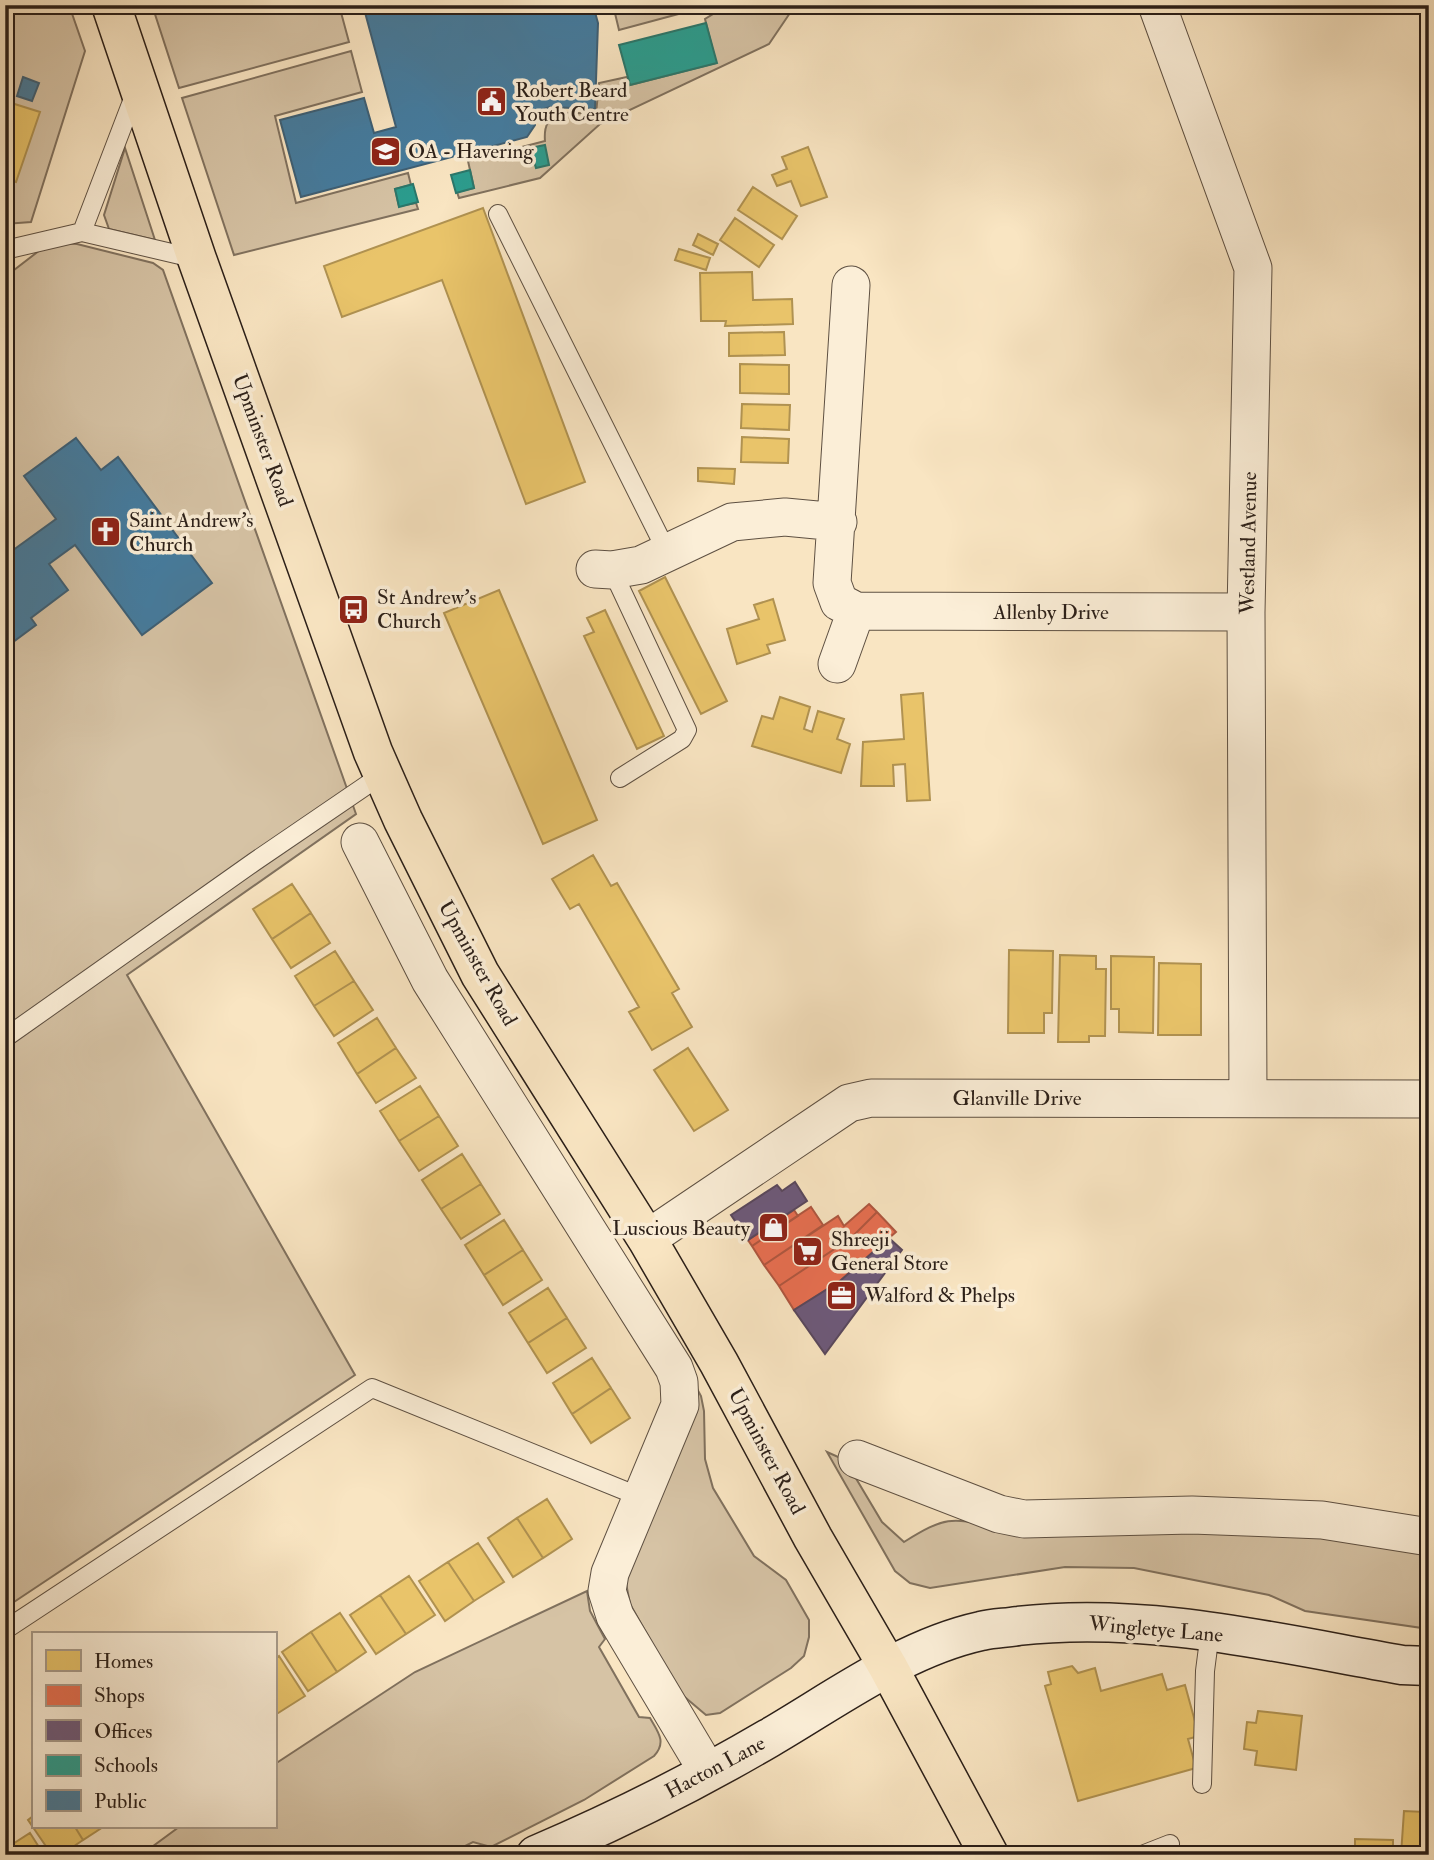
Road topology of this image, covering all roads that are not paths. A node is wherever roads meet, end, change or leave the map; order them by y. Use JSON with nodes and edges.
{"nodes":[{"id":1,"x":111,"y":5,"type":"edge"},
{"id":2,"x":1157,"y":5,"type":"edge"},
{"id":3,"x":138,"y":85,"type":"junction"},
{"id":4,"x":498,"y":214,"type":"dead end"},
{"id":5,"x":82,"y":232,"type":"junction"},
{"id":6,"x":5,"y":250,"type":"edge"},
{"id":7,"x":197,"y":259,"type":"junction"},
{"id":8,"x":850,"y":285,"type":"dead end"},
{"id":9,"x":838,"y":522,"type":"junction"},
{"id":10,"x":668,"y":554,"type":"junction"},
{"id":11,"x":604,"y":569,"type":"joint"},
{"id":12,"x":856,"y":611,"type":"junction"},
{"id":13,"x":1246,"y":612,"type":"junction"},
{"id":14,"x":837,"y":664,"type":"dead end"},
{"id":15,"x":383,"y":774,"type":"junction"},
{"id":16,"x":620,"y":778,"type":"dead end"},
{"id":17,"x":360,"y":842,"type":"dead end"},
{"id":18,"x":5,"y":1038,"type":"edge"},
{"id":19,"x":1248,"y":1098,"type":"junction"},
{"id":20,"x":1429,"y":1099,"type":"edge"},
{"id":21,"x":647,"y":1239,"type":"junction"},
{"id":22,"x":857,"y":1460,"type":"dead end"},
{"id":23,"x":643,"y":1499,"type":"junction"},
{"id":24,"x":1429,"y":1537,"type":"edge"},
{"id":25,"x":5,"y":1630,"type":"edge"},
{"id":26,"x":1210,"y":1632,"type":"junction"},
{"id":27,"x":1429,"y":1666,"type":"edge"},
{"id":28,"x":888,"y":1667,"type":"junction"},
{"id":29,"x":708,"y":1772,"type":"junction"},
{"id":30,"x":1202,"y":1784,"type":"dead end"},
{"id":31,"x":1170,"y":1844,"type":"dead end"},
{"id":32,"x":536,"y":1855,"type":"edge"},
{"id":33,"x":989,"y":1855,"type":"edge"},
{"id":34,"x":1142,"y":1855,"type":"edge"}],
"edges":[{"from":1,"to":3,"type":"main road","name":"Upminster Road"},
{"from":2,"to":13,"type":"street","name":"Westland Avenue"},
{"from":3,"to":5,"type":"lane"},
{"from":3,"to":7,"type":"main road","name":"Upminster Road"},
{"from":4,"to":10,"type":"lane"},
{"from":5,"to":6,"type":"lane"},
{"from":5,"to":7,"type":"lane"},
{"from":7,"to":15,"type":"main road","name":"Upminster Road"},
{"from":8,"to":9,"type":"street"},
{"from":9,"to":10,"type":"street"},
{"from":9,"to":12,"type":"street"},
{"from":10,"to":11,"type":"street"},
{"from":11,"to":16,"type":"lane"},
{"from":12,"to":13,"type":"street","name":"Allenby Drive"},
{"from":12,"to":14,"type":"street"},
{"from":13,"to":19,"type":"street","name":"Westland Avenue"},
{"from":15,"to":18,"type":"lane"},
{"from":15,"to":21,"type":"main road","name":"Upminster Road"},
{"from":17,"to":23,"type":"street"},
{"from":19,"to":20,"type":"street","name":"Glanville Drive"},
{"from":19,"to":21,"type":"street","name":"Glanville Drive"},
{"from":21,"to":28,"type":"main road","name":"Upminster Road"},
{"from":22,"to":24,"type":"street"},
{"from":23,"to":25,"type":"lane"},
{"from":23,"to":29,"type":"street"},
{"from":26,"to":27,"type":"street","name":"Wingletye Lane"},
{"from":26,"to":28,"type":"street","name":"Wingletye Lane"},
{"from":26,"to":30,"type":"lane"},
{"from":28,"to":29,"type":"street","name":"Hacton Lane"},
{"from":28,"to":33,"type":"main road","name":"Upminster Road"},
{"from":29,"to":32,"type":"street","name":"Hacton Lane"},
{"from":31,"to":34,"type":"lane"}]}
